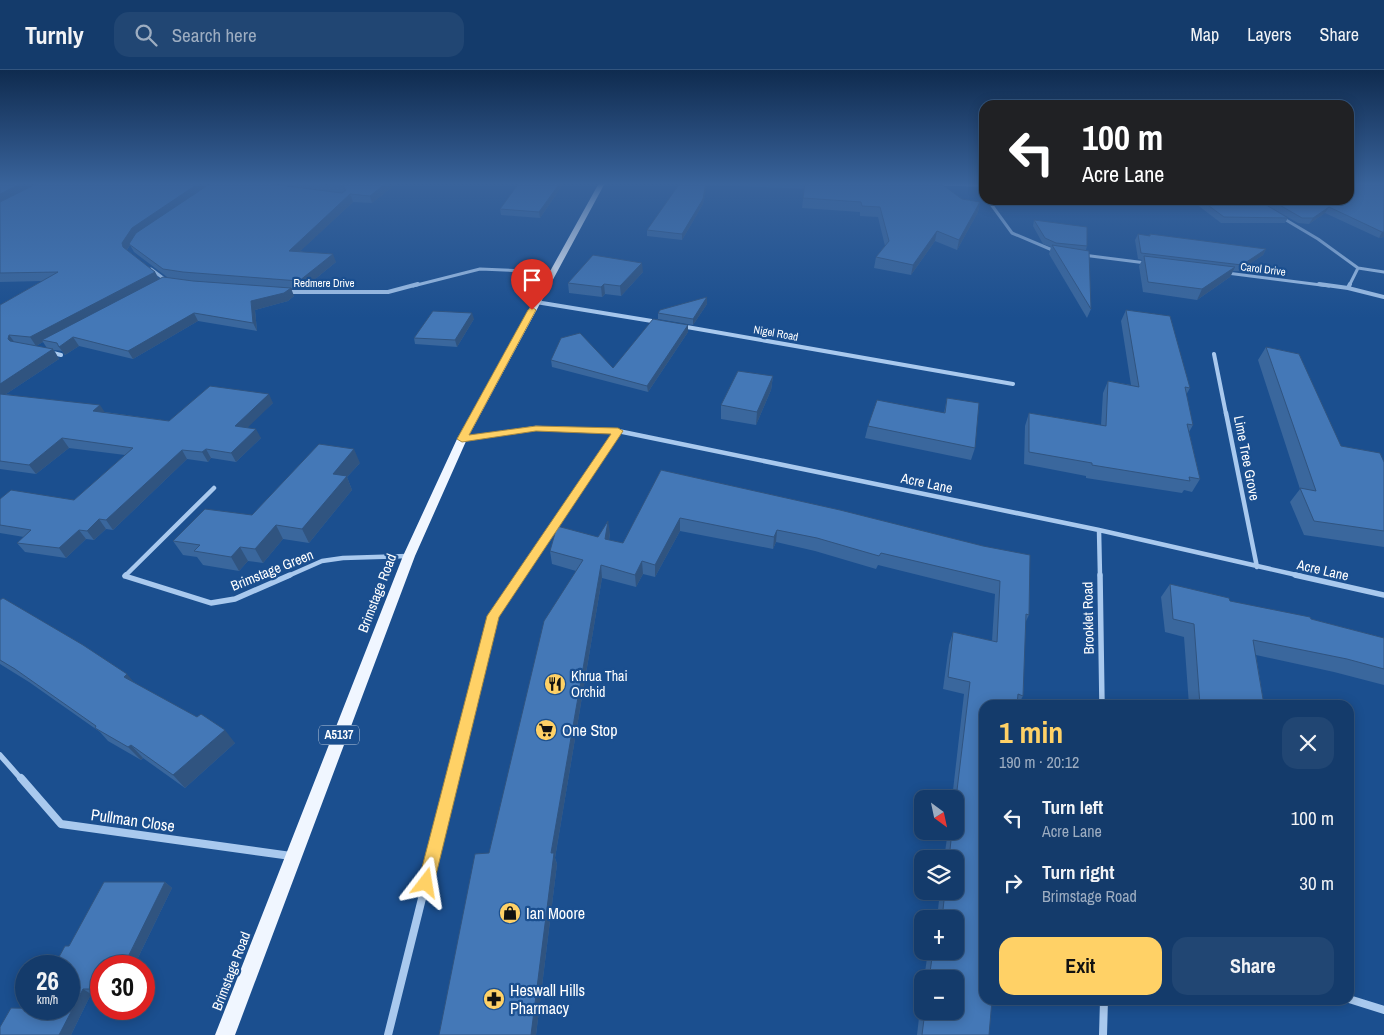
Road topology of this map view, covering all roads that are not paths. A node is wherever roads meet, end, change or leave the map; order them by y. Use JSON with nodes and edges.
{"nodes":[{"id":1,"x":577,"y":228,"type":"edge"},
{"id":2,"x":1008,"y":228,"type":"edge"},
{"id":3,"x":1299,"y":228,"type":"edge"},
{"id":4,"x":1063,"y":253,"type":"edge"},
{"id":5,"x":1073,"y":254,"type":"edge"},
{"id":6,"x":144,"y":264,"type":"edge"},
{"id":7,"x":1152,"y":264,"type":"edge"},
{"id":8,"x":1358,"y":268,"type":"junction"},
{"id":9,"x":552,"y":272,"type":"junction"},
{"id":10,"x":1220,"y":272,"type":"edge"},
{"id":11,"x":1384,"y":272,"type":"edge"},
{"id":12,"x":166,"y":280,"type":"junction"},
{"id":13,"x":174,"y":282,"type":"edge"},
{"id":14,"x":158,"y":285,"type":"edge"},
{"id":15,"x":1348,"y":288,"type":"junction"},
{"id":16,"x":279,"y":292,"type":"edge"},
{"id":17,"x":1384,"y":298,"type":"edge"},
{"id":18,"x":536,"y":302,"type":"junction"},
{"id":19,"x":667,"y":323,"type":"edge"},
{"id":20,"x":677,"y":325,"type":"edge"},
{"id":21,"x":45,"y":351,"type":"edge"},
{"id":22,"x":1214,"y":354,"type":"dead end"},
{"id":23,"x":61,"y":355,"type":"edge"},
{"id":24,"x":1013,"y":384,"type":"dead end"},
{"id":25,"x":618,"y":431,"type":"junction"},
{"id":26,"x":462,"y":439,"type":"junction"},
{"id":27,"x":214,"y":488,"type":"dead end"},
{"id":28,"x":1099,"y":530,"type":"junction"},
{"id":29,"x":408,"y":556,"type":"junction"},
{"id":30,"x":1258,"y":566,"type":"junction"},
{"id":31,"x":1384,"y":595,"type":"edge"},
{"id":32,"x":1102,"y":700,"type":"edge"},
{"id":33,"x":0,"y":755,"type":"edge"},
{"id":34,"x":292,"y":856,"type":"junction"},
{"id":35,"x":1354,"y":1001,"type":"edge"},
{"id":36,"x":1104,"y":1005,"type":"edge"},
{"id":37,"x":1384,"y":1010,"type":"edge"},
{"id":38,"x":225,"y":1035,"type":"edge"},
{"id":39,"x":388,"y":1035,"type":"edge"},
{"id":40,"x":1103,"y":1035,"type":"edge"}],
"edges":[{"from":1,"to":9,"type":"main road","name":"Brimstage Road","number":"A5137"},
{"from":2,"to":4,"type":"street"},
{"from":3,"to":8,"type":"street"},
{"from":5,"to":7,"type":"street"},
{"from":6,"to":12,"type":"street"},
{"from":8,"to":11,"type":"street"},
{"from":8,"to":15,"type":"street"},
{"from":9,"to":16,"type":"street","name":"Redmere Drive"},
{"from":9,"to":18,"type":"main road","name":"Brimstage Road","number":"A5137"},
{"from":10,"to":15,"type":"street","name":"Carol Drive"},
{"from":12,"to":13,"type":"street"},
{"from":12,"to":14,"type":"street"},
{"from":15,"to":17,"type":"street","name":"Carol Drive"},
{"from":18,"to":19,"type":"street"},
{"from":18,"to":26,"type":"main road","name":"Brimstage Road","number":"A5137"},
{"from":20,"to":24,"type":"street","name":"Nigel Road"},
{"from":21,"to":23,"type":"street"},
{"from":22,"to":30,"type":"street","name":"Lime Tree Grove"},
{"from":25,"to":26,"type":"street","name":"Acre Lane"},
{"from":25,"to":28,"type":"street","name":"Acre Lane"},
{"from":25,"to":39,"type":"street"},
{"from":26,"to":29,"type":"main road","name":"Brimstage Road","number":"A5137"},
{"from":27,"to":29,"type":"street","name":"Brimstage Green"},
{"from":28,"to":30,"type":"street","name":"Acre Lane"},
{"from":28,"to":32,"type":"street","name":"Brooklet Road"},
{"from":29,"to":34,"type":"main road","name":"Brimstage Road","number":"A5137"},
{"from":30,"to":31,"type":"street","name":"Acre Lane"},
{"from":33,"to":34,"type":"street","name":"Pullman Close"},
{"from":34,"to":38,"type":"main road","name":"Brimstage Road","number":"A5137"},
{"from":35,"to":37,"type":"street"},
{"from":36,"to":40,"type":"street"}]}
